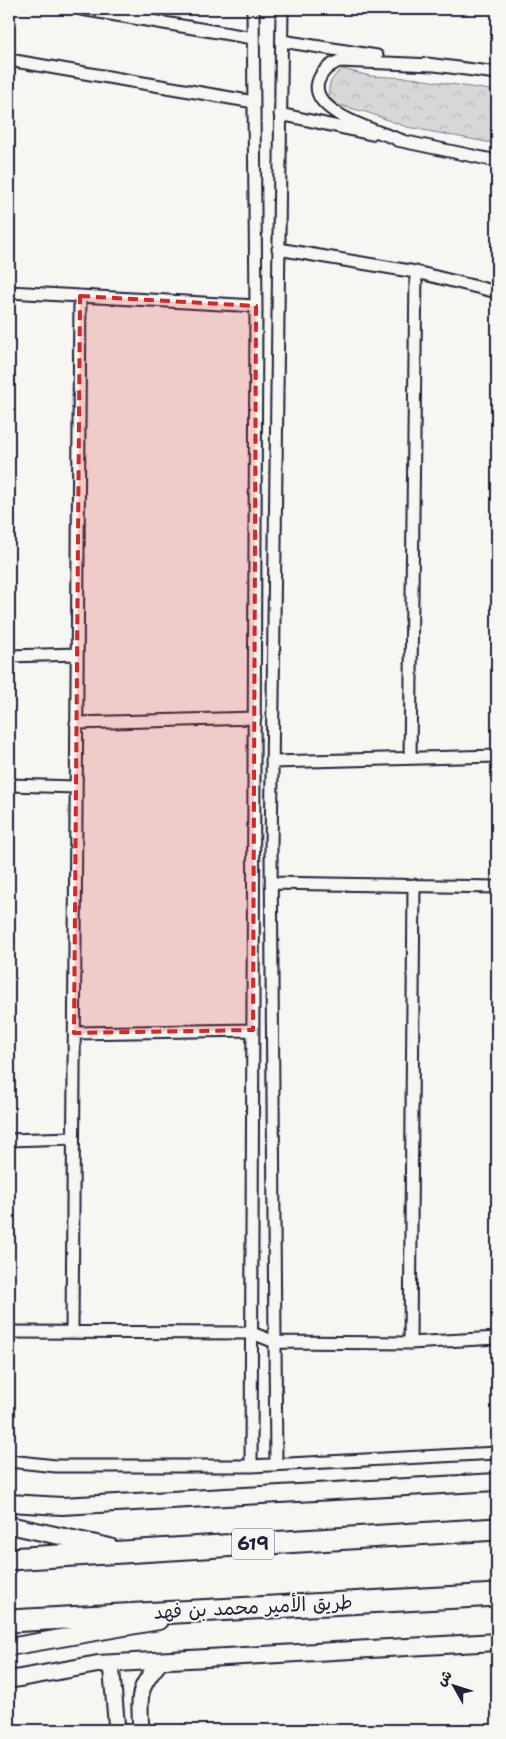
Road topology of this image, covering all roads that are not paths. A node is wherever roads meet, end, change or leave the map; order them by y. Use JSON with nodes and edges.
{"nodes":[{"id":1,"x":81,"y":9,"type":"edge"},
{"id":2,"x":253,"y":9,"type":"edge"},
{"id":3,"x":282,"y":9,"type":"edge"},
{"id":4,"x":253,"y":38,"type":"junction"},
{"id":5,"x":282,"y":41,"type":"junction"},
{"id":6,"x":9,"y":60,"type":"edge"},
{"id":7,"x":433,"y":65,"type":"junction"},
{"id":8,"x":497,"y":73,"type":"edge"},
{"id":9,"x":254,"y":102,"type":"junction"},
{"id":10,"x":280,"y":114,"type":"junction"},
{"id":11,"x":403,"y":141,"type":"junction"},
{"id":12,"x":497,"y":161,"type":"edge"},
{"id":13,"x":278,"y":249,"type":"junction"},
{"id":14,"x":416,"y":272,"type":"junction"},
{"id":15,"x":9,"y":292,"type":"edge"},
{"id":16,"x":497,"y":292,"type":"edge"},
{"id":17,"x":80,"y":296,"type":"junction"},
{"id":18,"x":256,"y":306,"type":"junction"},
{"id":19,"x":77,"y":654,"type":"junction"},
{"id":20,"x":9,"y":656,"type":"edge"},
{"id":21,"x":254,"y":718,"type":"junction"},
{"id":22,"x":76,"y":722,"type":"junction"},
{"id":23,"x":497,"y":756,"type":"edge"},
{"id":24,"x":410,"y":758,"type":"junction"},
{"id":25,"x":272,"y":762,"type":"junction"},
{"id":26,"x":9,"y":785,"type":"edge"},
{"id":27,"x":76,"y":787,"type":"junction"},
{"id":28,"x":271,"y":882,"type":"junction"},
{"id":29,"x":414,"y":885,"type":"junction"},
{"id":30,"x":497,"y":887,"type":"edge"},
{"id":31,"x":253,"y":1030,"type":"junction"},
{"id":32,"x":74,"y":1033,"type":"junction"},
{"id":33,"x":73,"y":1138,"type":"junction"},
{"id":34,"x":9,"y":1140,"type":"edge"},
{"id":35,"x":9,"y":1332,"type":"edge"},
{"id":36,"x":72,"y":1332,"type":"junction"},
{"id":37,"x":252,"y":1333,"type":"junction"},
{"id":38,"x":497,"y":1338,"type":"edge"},
{"id":39,"x":275,"y":1342,"type":"junction"},
{"id":40,"x":410,"y":1343,"type":"junction"},
{"id":41,"x":497,"y":1453,"type":"edge"},
{"id":42,"x":9,"y":1461,"type":"edge"},
{"id":43,"x":276,"y":1465,"type":"junction"},
{"id":44,"x":251,"y":1466,"type":"junction"},
{"id":45,"x":497,"y":1482,"type":"edge"},
{"id":46,"x":9,"y":1503,"type":"edge"},
{"id":47,"x":9,"y":1525,"type":"edge"},
{"id":48,"x":497,"y":1529,"type":"edge"},
{"id":49,"x":132,"y":1552,"type":"junction"},
{"id":50,"x":9,"y":1559,"type":"edge"},
{"id":51,"x":497,"y":1595,"type":"edge"},
{"id":52,"x":236,"y":1608,"type":"junction"},
{"id":53,"x":9,"y":1621,"type":"edge"},
{"id":54,"x":497,"y":1642,"type":"edge"},
{"id":55,"x":9,"y":1648,"type":"edge"},
{"id":56,"x":161,"y":1661,"type":"junction"},
{"id":57,"x":111,"y":1664,"type":"junction"},
{"id":58,"x":9,"y":1680,"type":"edge"},
{"id":59,"x":115,"y":1696,"type":"junction"},
{"id":60,"x":139,"y":1697,"type":"junction"},
{"id":61,"x":117,"y":1730,"type":"edge"},
{"id":62,"x":141,"y":1730,"type":"edge"}],
"edges":[{"from":1,"to":4,"type":"street"},
{"from":2,"to":4,"type":"street"},
{"from":3,"to":5,"type":"street"},
{"from":4,"to":9,"type":"street"},
{"from":5,"to":7,"type":"street"},
{"from":5,"to":10,"type":"street"},
{"from":6,"to":9,"type":"street"},
{"from":7,"to":8,"type":"street"},
{"from":7,"to":11,"type":"street"},
{"from":9,"to":18,"type":"street"},
{"from":10,"to":11,"type":"street"},
{"from":10,"to":13,"type":"street"},
{"from":11,"to":12,"type":"street"},
{"from":13,"to":14,"type":"street"},
{"from":13,"to":25,"type":"street"},
{"from":14,"to":16,"type":"street"},
{"from":14,"to":24,"type":"street"},
{"from":15,"to":17,"type":"street"},
{"from":17,"to":18,"type":"street"},
{"from":17,"to":19,"type":"street"},
{"from":18,"to":21,"type":"street"},
{"from":19,"to":20,"type":"street"},
{"from":19,"to":22,"type":"street"},
{"from":21,"to":22,"type":"street"},
{"from":21,"to":31,"type":"street"},
{"from":22,"to":27,"type":"street"},
{"from":23,"to":24,"type":"street"},
{"from":24,"to":25,"type":"street"},
{"from":25,"to":28,"type":"street"},
{"from":26,"to":27,"type":"street"},
{"from":27,"to":32,"type":"street"},
{"from":28,"to":29,"type":"street"},
{"from":28,"to":39,"type":"street"},
{"from":29,"to":30,"type":"street"},
{"from":29,"to":40,"type":"street"},
{"from":31,"to":32,"type":"street"},
{"from":31,"to":37,"type":"street"},
{"from":32,"to":33,"type":"street"},
{"from":33,"to":34,"type":"street"},
{"from":33,"to":36,"type":"street"},
{"from":35,"to":36,"type":"street"},
{"from":36,"to":37,"type":"street"},
{"from":37,"to":39,"type":"street"},
{"from":37,"to":44,"type":"street"},
{"from":38,"to":40,"type":"street"},
{"from":39,"to":40,"type":"street"},
{"from":39,"to":43,"type":"street"},
{"from":41,"to":43,"type":"street"},
{"from":42,"to":44,"type":"street"},
{"from":43,"to":44,"type":"street"},
{"from":45,"to":46,"type":"main road"},
{"from":47,"to":49,"type":"main road"},
{"from":48,"to":49,"type":"highway","number":"619"},
{"from":49,"to":50,"type":"highway","number":"619"},
{"from":51,"to":52,"type":"highway","name":"طريق الأمير محمد بن فهد"},
{"from":52,"to":53,"type":"highway","name":"طريق الأمير محمد بن فهد"},
{"from":52,"to":55,"type":"main road"},
{"from":54,"to":56,"type":"main road"},
{"from":56,"to":57,"type":"main road"},
{"from":56,"to":60,"type":"street"},
{"from":57,"to":58,"type":"main road"},
{"from":57,"to":59,"type":"street"},
{"from":59,"to":60,"type":"street"},
{"from":59,"to":61,"type":"street"},
{"from":60,"to":62,"type":"street"}]}
